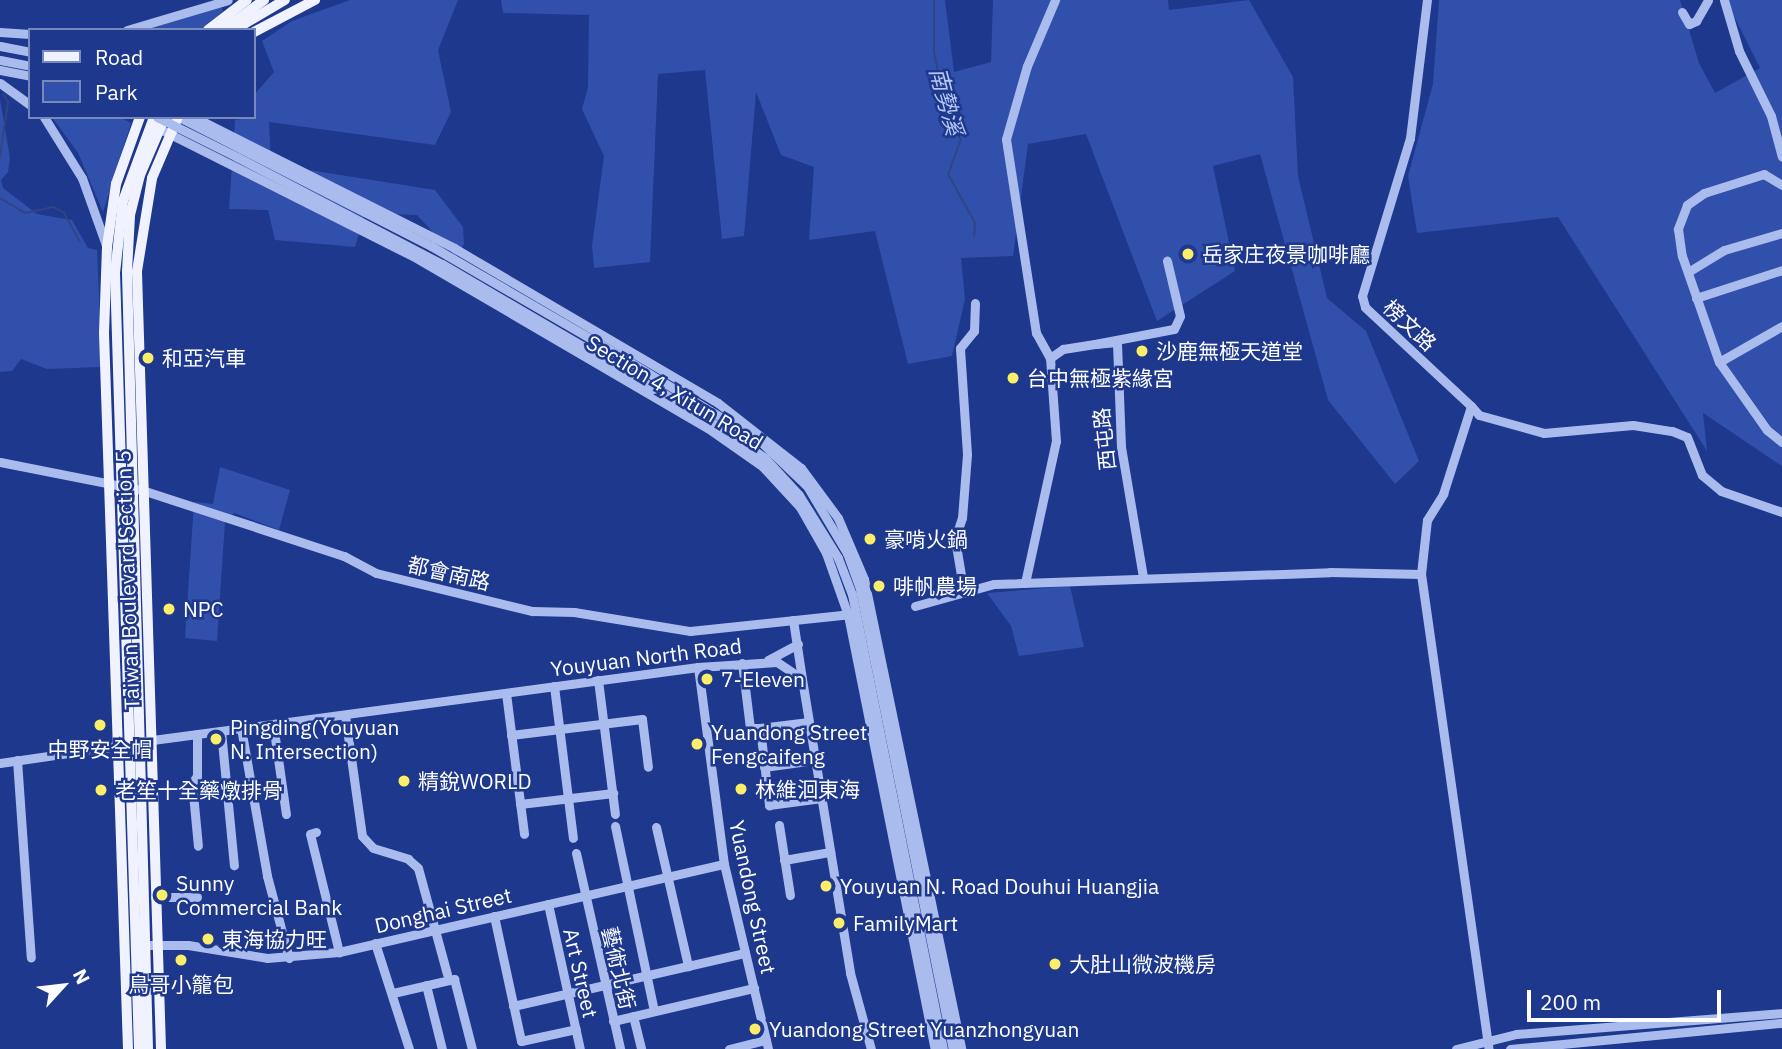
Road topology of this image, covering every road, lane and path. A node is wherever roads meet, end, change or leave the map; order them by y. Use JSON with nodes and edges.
{"nodes":[{"id":1,"x":228,"y":0,"type":"edge"},
{"id":2,"x":247,"y":0,"type":"edge"},
{"id":3,"x":264,"y":0,"type":"edge"},
{"id":4,"x":285,"y":0,"type":"edge"},
{"id":5,"x":314,"y":0,"type":"edge"},
{"id":6,"x":1055,"y":0,"type":"edge"},
{"id":7,"x":1427,"y":0,"type":"edge"},
{"id":8,"x":1707,"y":0,"type":"edge"},
{"id":9,"x":1724,"y":0,"type":"edge"},
{"id":10,"x":1682,"y":12,"type":"dead end"},
{"id":11,"x":134,"y":28,"type":"edge"},
{"id":12,"x":211,"y":28,"type":"edge"},
{"id":13,"x":226,"y":28,"type":"edge"},
{"id":14,"x":237,"y":28,"type":"edge"},
{"id":15,"x":256,"y":31,"type":"edge"},
{"id":16,"x":0,"y":32,"type":"edge"},
{"id":17,"x":28,"y":34,"type":"edge"},
{"id":18,"x":0,"y":46,"type":"edge"},
{"id":19,"x":0,"y":52,"type":"edge"},
{"id":20,"x":28,"y":52,"type":"edge"},
{"id":21,"x":28,"y":58,"type":"edge"},
{"id":22,"x":0,"y":60,"type":"edge"},
{"id":23,"x":28,"y":66,"type":"edge"},
{"id":24,"x":0,"y":69,"type":"edge"},
{"id":25,"x":28,"y":76,"type":"edge"},
{"id":26,"x":0,"y":83,"type":"edge"},
{"id":27,"x":28,"y":104,"type":"edge"},
{"id":28,"x":45,"y":119,"type":"edge"},
{"id":29,"x":182,"y":119,"type":"edge"},
{"id":30,"x":198,"y":119,"type":"edge"},
{"id":31,"x":151,"y":122,"type":"edge"},
{"id":32,"x":239,"y":153,"type":"junction"},
{"id":33,"x":1782,"y":157,"type":"edge"},
{"id":34,"x":1782,"y":185,"type":"edge"},
{"id":35,"x":381,"y":210,"type":"junction"},
{"id":36,"x":374,"y":228,"type":"junction"},
{"id":37,"x":1782,"y":233,"type":"edge"},
{"id":38,"x":431,"y":246,"type":"junction"},
{"id":39,"x":107,"y":247,"type":"junction"},
{"id":40,"x":413,"y":256,"type":"junction"},
{"id":41,"x":1167,"y":261,"type":"dead end"},
{"id":42,"x":1782,"y":270,"type":"edge"},
{"id":43,"x":1688,"y":272,"type":"junction"},
{"id":44,"x":116,"y":273,"type":"junction"},
{"id":45,"x":1696,"y":298,"type":"junction"},
{"id":46,"x":975,"y":303,"type":"dead end"},
{"id":47,"x":1782,"y":326,"type":"edge"},
{"id":48,"x":1095,"y":344,"type":"junction"},
{"id":49,"x":1050,"y":358,"type":"junction"},
{"id":50,"x":1719,"y":362,"type":"junction"},
{"id":51,"x":1471,"y":406,"type":"junction"},
{"id":52,"x":1782,"y":442,"type":"edge"},
{"id":53,"x":0,"y":462,"type":"edge"},
{"id":54,"x":120,"y":486,"type":"junction"},
{"id":55,"x":142,"y":490,"type":"junction"},
{"id":56,"x":1782,"y":512,"type":"edge"},
{"id":57,"x":1421,"y":575,"type":"junction"},
{"id":58,"x":1143,"y":577,"type":"junction"},
{"id":59,"x":1025,"y":583,"type":"junction"},
{"id":60,"x":964,"y":593,"type":"junction"},
{"id":61,"x":915,"y":606,"type":"dead end"},
{"id":62,"x":861,"y":613,"type":"junction"},
{"id":63,"x":793,"y":620,"type":"junction"},
{"id":64,"x":798,"y":644,"type":"junction"},
{"id":65,"x":768,"y":660,"type":"junction"},
{"id":66,"x":742,"y":663,"type":"junction"},
{"id":67,"x":698,"y":667,"type":"junction"},
{"id":68,"x":802,"y":679,"type":"junction"},
{"id":69,"x":598,"y":680,"type":"junction"},
{"id":70,"x":554,"y":686,"type":"junction"},
{"id":71,"x":506,"y":693,"type":"junction"},
{"id":72,"x":345,"y":715,"type":"junction"},
{"id":73,"x":809,"y":722,"type":"junction"},
{"id":74,"x":273,"y":724,"type":"junction"},
{"id":75,"x":604,"y":724,"type":"junction"},
{"id":76,"x":760,"y":727,"type":"junction"},
{"id":77,"x":241,"y":729,"type":"junction"},
{"id":78,"x":559,"y":729,"type":"junction"},
{"id":79,"x":221,"y":731,"type":"junction"},
{"id":80,"x":197,"y":734,"type":"junction"},
{"id":81,"x":511,"y":735,"type":"junction"},
{"id":82,"x":151,"y":740,"type":"junction"},
{"id":83,"x":134,"y":743,"type":"junction"},
{"id":84,"x":116,"y":748,"type":"junction"},
{"id":85,"x":17,"y":760,"type":"junction"},
{"id":86,"x":816,"y":760,"type":"junction"},
{"id":87,"x":0,"y":762,"type":"edge"},
{"id":88,"x":648,"y":767,"type":"dead end"},
{"id":89,"x":764,"y":767,"type":"junction"},
{"id":90,"x":612,"y":793,"type":"junction"},
{"id":91,"x":568,"y":798,"type":"junction"},
{"id":92,"x":822,"y":799,"type":"junction"},
{"id":93,"x":520,"y":804,"type":"junction"},
{"id":94,"x":286,"y":814,"type":"dead end"},
{"id":95,"x":615,"y":814,"type":"dead end"},
{"id":96,"x":779,"y":825,"type":"dead end"},
{"id":97,"x":615,"y":826,"type":"dead end"},
{"id":98,"x":656,"y":827,"type":"dead end"},
{"id":99,"x":316,"y":832,"type":"dead end"},
{"id":100,"x":524,"y":834,"type":"dead end"},
{"id":101,"x":573,"y":838,"type":"dead end"},
{"id":102,"x":198,"y":846,"type":"dead end"},
{"id":103,"x":830,"y":852,"type":"junction"},
{"id":104,"x":576,"y":853,"type":"dead end"},
{"id":105,"x":785,"y":860,"type":"junction"},
{"id":106,"x":724,"y":864,"type":"junction"},
{"id":107,"x":234,"y":865,"type":"dead end"},
{"id":108,"x":667,"y":877,"type":"junction"},
{"id":109,"x":628,"y":886,"type":"junction"},
{"id":110,"x":585,"y":895,"type":"junction"},
{"id":111,"x":790,"y":895,"type":"dead end"},
{"id":112,"x":155,"y":897,"type":"junction"},
{"id":113,"x":197,"y":897,"type":"dead end"},
{"id":114,"x":548,"y":904,"type":"junction"},
{"id":115,"x":494,"y":916,"type":"junction"},
{"id":116,"x":434,"y":928,"type":"junction"},
{"id":117,"x":157,"y":943,"type":"junction"},
{"id":118,"x":375,"y":943,"type":"junction"},
{"id":119,"x":134,"y":946,"type":"junction"},
{"id":120,"x":339,"y":952,"type":"junction"},
{"id":121,"x":746,"y":953,"type":"junction"},
{"id":122,"x":32,"y":958,"type":"dead end"},
{"id":123,"x":289,"y":958,"type":"junction"},
{"id":124,"x":688,"y":966,"type":"junction"},
{"id":125,"x":447,"y":974,"type":"dead end"},
{"id":126,"x":647,"y":975,"type":"junction"},
{"id":127,"x":426,"y":985,"type":"junction"},
{"id":128,"x":605,"y":985,"type":"junction"},
{"id":129,"x":754,"y":988,"type":"junction"},
{"id":130,"x":393,"y":993,"type":"junction"},
{"id":131,"x":568,"y":994,"type":"junction"},
{"id":132,"x":513,"y":1006,"type":"junction"},
{"id":133,"x":654,"y":1011,"type":"junction"},
{"id":134,"x":1782,"y":1013,"type":"edge"},
{"id":135,"x":633,"y":1016,"type":"junction"},
{"id":136,"x":613,"y":1021,"type":"junction"},
{"id":137,"x":1782,"y":1023,"type":"edge"},
{"id":138,"x":576,"y":1029,"type":"junction"},
{"id":139,"x":1488,"y":1044,"type":"edge"},
{"id":140,"x":767,"y":1045,"type":"edge"},
{"id":141,"x":128,"y":1049,"type":"edge"},
{"id":142,"x":139,"y":1049,"type":"edge"},
{"id":143,"x":148,"y":1049,"type":"edge"},
{"id":144,"x":161,"y":1049,"type":"edge"},
{"id":145,"x":409,"y":1049,"type":"edge"},
{"id":146,"x":442,"y":1049,"type":"edge"},
{"id":147,"x":472,"y":1049,"type":"edge"},
{"id":148,"x":580,"y":1049,"type":"edge"},
{"id":149,"x":620,"y":1049,"type":"edge"},
{"id":150,"x":641,"y":1049,"type":"edge"},
{"id":151,"x":729,"y":1049,"type":"edge"},
{"id":152,"x":871,"y":1049,"type":"edge"},
{"id":153,"x":934,"y":1049,"type":"edge"},
{"id":154,"x":943,"y":1049,"type":"edge"},
{"id":155,"x":953,"y":1049,"type":"edge"},
{"id":156,"x":961,"y":1049,"type":"edge"},
{"id":157,"x":1456,"y":1049,"type":"edge"},
{"id":158,"x":1510,"y":1049,"type":"edge"}],
"edges":[{"from":1,"to":11,"type":"street"},
{"from":2,"to":12,"type":"main road"},
{"from":3,"to":13,"type":"main road"},
{"from":4,"to":14,"type":"main road"},
{"from":5,"to":15,"type":"main road"},
{"from":6,"to":49,"type":"street"},
{"from":7,"to":51,"type":"street","name":"榜文路"},
{"from":8,"to":10,"type":"street"},
{"from":9,"to":33,"type":"street"},
{"from":16,"to":17,"type":"street"},
{"from":18,"to":20,"type":"street"},
{"from":19,"to":21,"type":"street"},
{"from":22,"to":23,"type":"street"},
{"from":24,"to":25,"type":"street"},
{"from":26,"to":27,"type":"street"},
{"from":28,"to":39,"type":"street"},
{"from":29,"to":32,"type":"street","name":"Section 4, Xitun Road"},
{"from":30,"to":35,"type":"street","name":"Section 4, Xitun Road"},
{"from":31,"to":32,"type":"street","name":"Section 4, Xitun Road","bridge":true},
{"from":31,"to":39,"type":"main road","name":"Taiwan Boulevard Section 5"},
{"from":31,"to":40,"type":"street","name":"Section 4, Xitun Road"},
{"from":31,"to":44,"type":"main road","name":"Taiwan Boulevard Section 5"},
{"from":31,"to":54,"type":"main road","name":"Taiwan Boulevard Section 5"},
{"from":31,"to":55,"type":"main road","name":"Taiwan Boulevard Section 5"},
{"from":32,"to":36,"type":"street","name":"Section 4, Xitun Road"},
{"from":32,"to":38,"type":"street","name":"Section 4, Xitun Road"},
{"from":34,"to":43,"type":"street"},
{"from":35,"to":38,"type":"street"},
{"from":35,"to":62,"type":"street","name":"Section 4, Xitun Road"},
{"from":36,"to":40,"type":"street"},
{"from":36,"to":62,"type":"street","name":"Section 4, Xitun Road"},
{"from":37,"to":43,"type":"street"},
{"from":38,"to":62,"type":"street","name":"Section 4, Xitun Road"},
{"from":39,"to":44,"type":"street"},
{"from":39,"to":54,"type":"main road","name":"Taiwan Boulevard Section 5"},
{"from":40,"to":62,"type":"street","name":"Section 4, Xitun Road"},
{"from":41,"to":48,"type":"street"},
{"from":42,"to":45,"type":"street"},
{"from":43,"to":45,"type":"street"},
{"from":44,"to":54,"type":"main road","name":"Taiwan Boulevard Section 5"},
{"from":45,"to":50,"type":"street"},
{"from":46,"to":60,"type":"street"},
{"from":47,"to":50,"type":"street"},
{"from":48,"to":49,"type":"street"},
{"from":48,"to":58,"type":"street","name":"西屯路"},
{"from":49,"to":59,"type":"street"},
{"from":50,"to":52,"type":"street"},
{"from":51,"to":56,"type":"street","name":"榜文路"},
{"from":51,"to":57,"type":"street"},
{"from":53,"to":54,"type":"street","name":"都會南路"},
{"from":54,"to":55,"type":"street","name":"都會南路"},
{"from":54,"to":83,"type":"main road","name":"Taiwan Boulevard Section 5"},
{"from":54,"to":84,"type":"main road","name":"Taiwan Boulevard Section 5"},
{"from":55,"to":63,"type":"street","name":"都會南路"},
{"from":55,"to":82,"type":"main road","name":"Taiwan Boulevard Section 5"},
{"from":57,"to":58,"type":"street"},
{"from":57,"to":139,"type":"street"},
{"from":58,"to":59,"type":"street"},
{"from":59,"to":60,"type":"street"},
{"from":60,"to":61,"type":"street"},
{"from":62,"to":63,"type":"street","name":"都會南路"},
{"from":62,"to":153,"type":"street","name":"Section 4, Xitun Road"},
{"from":62,"to":154,"type":"street","name":"Section 4, Xitun Road"},
{"from":62,"to":155,"type":"street","name":"Section 4, Xitun Road"},
{"from":62,"to":156,"type":"street","name":"Section 4, Xitun Road"},
{"from":63,"to":64,"type":"street"},
{"from":64,"to":65,"type":"street"},
{"from":64,"to":68,"type":"street"},
{"from":65,"to":66,"type":"street","name":"Youyuan North Road"},
{"from":65,"to":68,"type":"street","name":"Youyuan North Road"},
{"from":66,"to":67,"type":"street","name":"Youyuan North Road"},
{"from":66,"to":76,"type":"street"},
{"from":67,"to":69,"type":"street","name":"Youyuan North Road"},
{"from":67,"to":106,"type":"street","name":"Yuandong Street"},
{"from":68,"to":73,"type":"street"},
{"from":69,"to":70,"type":"street","name":"Youyuan North Road"},
{"from":69,"to":75,"type":"street"},
{"from":70,"to":71,"type":"street","name":"Youyuan North Road"},
{"from":70,"to":78,"type":"street"},
{"from":71,"to":72,"type":"street","name":"Youyuan North Road"},
{"from":71,"to":81,"type":"street"},
{"from":72,"to":74,"type":"street","name":"Youyuan North Road"},
{"from":72,"to":116,"type":"street"},
{"from":73,"to":76,"type":"street"},
{"from":73,"to":86,"type":"street"},
{"from":74,"to":77,"type":"street","name":"Youyuan North Road"},
{"from":74,"to":94,"type":"street"},
{"from":75,"to":78,"type":"street"},
{"from":75,"to":88,"type":"street"},
{"from":75,"to":90,"type":"street"},
{"from":76,"to":89,"type":"street"},
{"from":77,"to":79,"type":"street","name":"Youyuan North Road"},
{"from":77,"to":123,"type":"street"},
{"from":78,"to":81,"type":"street"},
{"from":78,"to":91,"type":"street"},
{"from":79,"to":80,"type":"street","name":"Youyuan North Road"},
{"from":79,"to":107,"type":"street"},
{"from":80,"to":82,"type":"street","name":"Youyuan North Road"},
{"from":80,"to":102,"type":"street"},
{"from":81,"to":93,"type":"street"},
{"from":82,"to":83,"type":"street","name":"Youyuan North Road"},
{"from":82,"to":112,"type":"main road","name":"Taiwan Boulevard Section 5"},
{"from":83,"to":84,"type":"street","name":"Youyuan North Road"},
{"from":83,"to":119,"type":"main road","name":"Taiwan Boulevard Section 5"},
{"from":84,"to":85,"type":"street","name":"Youyuan North Road"},
{"from":84,"to":119,"type":"main road","name":"Taiwan Boulevard Section 5"},
{"from":85,"to":87,"type":"street","name":"Youyuan North Road"},
{"from":85,"to":122,"type":"street"},
{"from":86,"to":89,"type":"street"},
{"from":86,"to":92,"type":"street"},
{"from":89,"to":92,"type":"street"},
{"from":90,"to":91,"type":"street"},
{"from":90,"to":95,"type":"street"},
{"from":91,"to":93,"type":"street"},
{"from":91,"to":101,"type":"street"},
{"from":92,"to":103,"type":"street"},
{"from":93,"to":100,"type":"street"},
{"from":96,"to":105,"type":"street"},
{"from":97,"to":109,"type":"street"},
{"from":98,"to":108,"type":"street"},
{"from":99,"to":120,"type":"street"},
{"from":103,"to":105,"type":"street"},
{"from":103,"to":152,"type":"street"},
{"from":104,"to":110,"type":"street","name":"藝術北街"},
{"from":105,"to":111,"type":"street"},
{"from":106,"to":108,"type":"street","name":"Donghai Street"},
{"from":106,"to":121,"type":"street","name":"Yuandong Street"},
{"from":108,"to":109,"type":"street","name":"Donghai Street"},
{"from":108,"to":124,"type":"street"},
{"from":109,"to":110,"type":"street","name":"Donghai Street"},
{"from":109,"to":126,"type":"street"},
{"from":110,"to":114,"type":"street","name":"Donghai Street"},
{"from":110,"to":128,"type":"street","name":"藝術北街"},
{"from":112,"to":113,"type":"street"},
{"from":112,"to":117,"type":"main road","name":"Taiwan Boulevard Section 5"},
{"from":114,"to":115,"type":"street","name":"Donghai Street"},
{"from":114,"to":131,"type":"street","name":"Art Street"},
{"from":115,"to":116,"type":"street","name":"Donghai Street"},
{"from":115,"to":132,"type":"street"},
{"from":116,"to":118,"type":"street","name":"Donghai Street"},
{"from":116,"to":125,"type":"street"},
{"from":117,"to":119,"type":"street","name":"Donghai Street"},
{"from":117,"to":123,"type":"street","name":"Donghai Street"},
{"from":117,"to":144,"type":"main road","name":"Taiwan Boulevard Section 5"},
{"from":118,"to":120,"type":"street","name":"Donghai Street"},
{"from":118,"to":130,"type":"street"},
{"from":119,"to":141,"type":"main road","name":"Taiwan Boulevard Section 5"},
{"from":119,"to":142,"type":"main road","name":"Taiwan Boulevard Section 5"},
{"from":119,"to":143,"type":"main road","name":"Taiwan Boulevard Section 5"},
{"from":120,"to":123,"type":"street","name":"Donghai Street"},
{"from":121,"to":124,"type":"street"},
{"from":121,"to":129,"type":"street","name":"Yuandong Street"},
{"from":124,"to":126,"type":"street"},
{"from":126,"to":128,"type":"street"},
{"from":126,"to":133,"type":"street"},
{"from":127,"to":130,"type":"street"},
{"from":127,"to":146,"type":"street"},
{"from":127,"to":147,"type":"street"},
{"from":128,"to":131,"type":"street"},
{"from":128,"to":136,"type":"street","name":"藝術北街"},
{"from":129,"to":133,"type":"street"},
{"from":129,"to":140,"type":"street","name":"Yuandong Street"},
{"from":130,"to":145,"type":"street"},
{"from":131,"to":132,"type":"street"},
{"from":131,"to":138,"type":"street","name":"Art Street"},
{"from":132,"to":138,"type":"street"},
{"from":133,"to":135,"type":"street"},
{"from":134,"to":139,"type":"street"},
{"from":135,"to":136,"type":"street"},
{"from":135,"to":150,"type":"street"},
{"from":136,"to":149,"type":"street","name":"藝術北街"},
{"from":137,"to":158,"type":"street"},
{"from":138,"to":148,"type":"street","name":"Art Street"},
{"from":139,"to":157,"type":"street"},
{"from":140,"to":151,"type":"street"}]}
